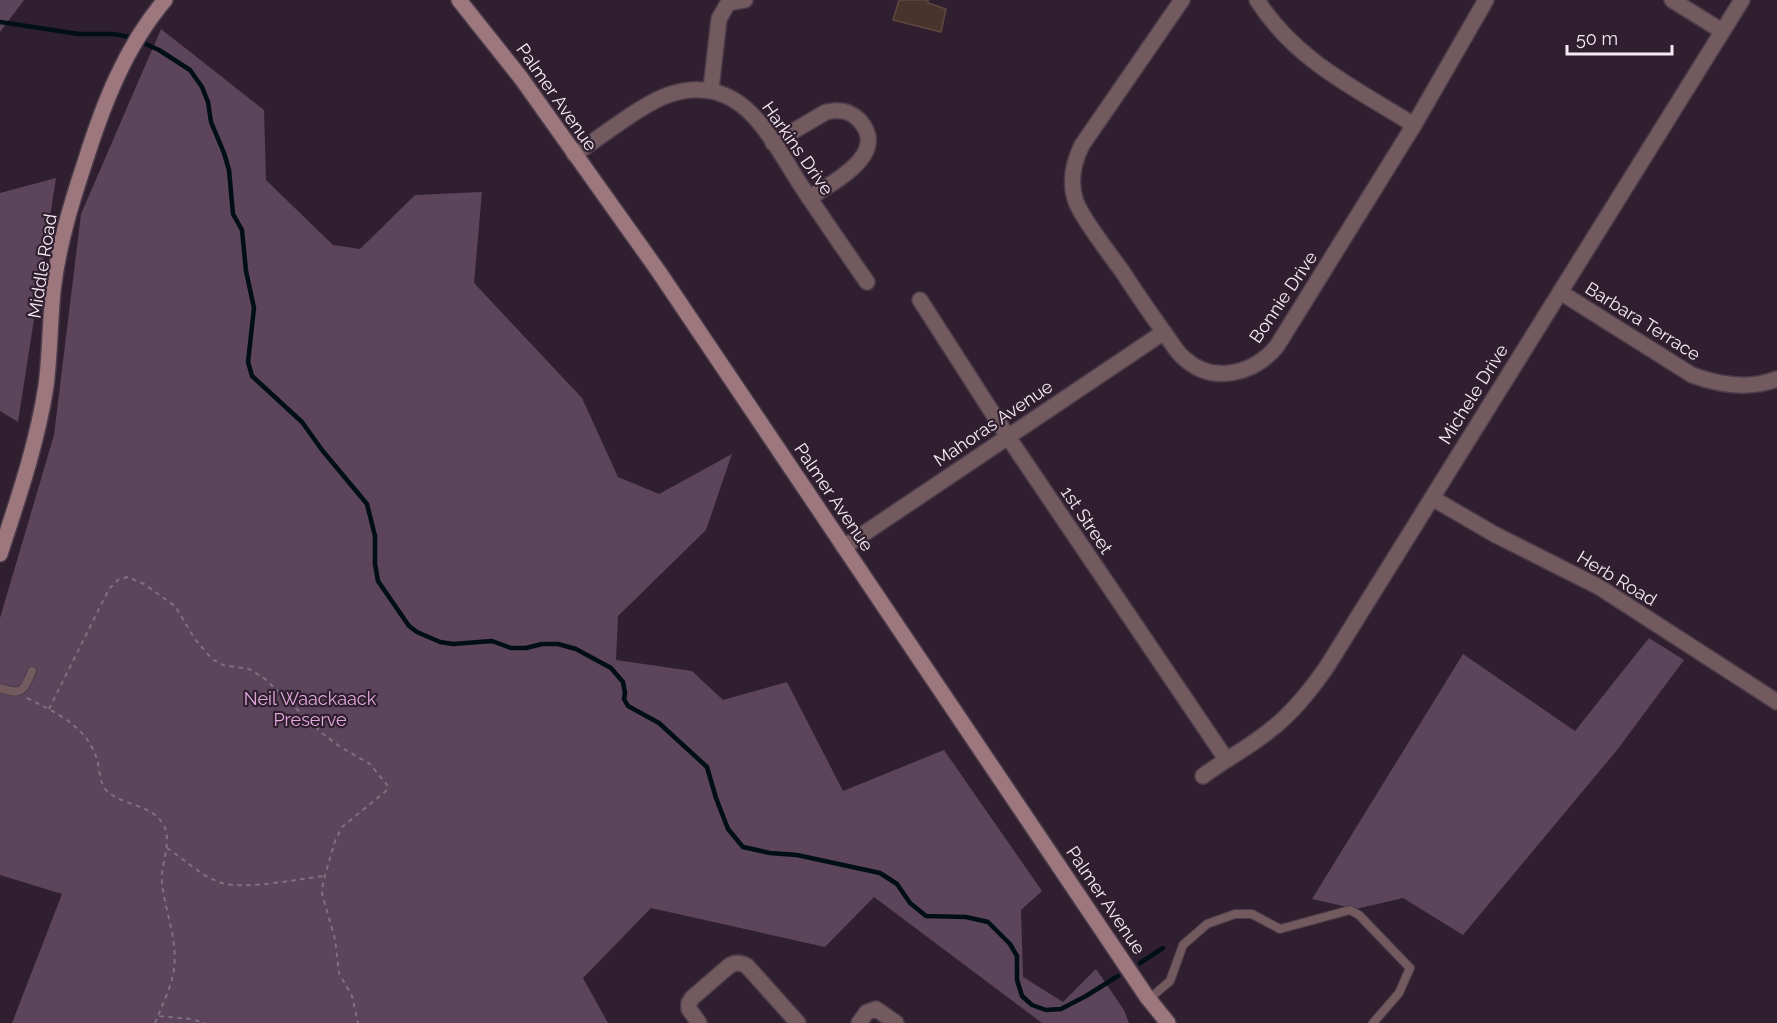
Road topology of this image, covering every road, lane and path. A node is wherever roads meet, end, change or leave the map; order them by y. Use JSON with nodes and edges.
{"nodes":[{"id":1,"x":459,"y":0,"type":"edge"},
{"id":2,"x":745,"y":0,"type":"edge"},
{"id":3,"x":1182,"y":0,"type":"edge"},
{"id":4,"x":1257,"y":0,"type":"edge"},
{"id":5,"x":1486,"y":0,"type":"edge"},
{"id":6,"x":1672,"y":0,"type":"edge"},
{"id":7,"x":1742,"y":0,"type":"edge"},
{"id":8,"x":161,"y":5,"type":"edge"},
{"id":9,"x":1722,"y":31,"type":"junction"},
{"id":10,"x":711,"y":89,"type":"junction"},
{"id":11,"x":1414,"y":125,"type":"junction"},
{"id":12,"x":773,"y":143,"type":"junction"},
{"id":13,"x":574,"y":154,"type":"junction"},
{"id":14,"x":809,"y":198,"type":"junction"},
{"id":15,"x":867,"y":282,"type":"dead end"},
{"id":16,"x":1560,"y":292,"type":"junction"},
{"id":17,"x":920,"y":300,"type":"dead end"},
{"id":18,"x":1164,"y":332,"type":"junction"},
{"id":19,"x":1777,"y":379,"type":"edge"},
{"id":20,"x":1008,"y":437,"type":"junction"},
{"id":21,"x":1432,"y":498,"type":"junction"},
{"id":22,"x":844,"y":547,"type":"junction"},
{"id":23,"x":0,"y":554,"type":"edge"},
{"id":24,"x":32,"y":671,"type":"dead end"},
{"id":25,"x":0,"y":688,"type":"edge"},
{"id":26,"x":17,"y":693,"type":"junction"},
{"id":27,"x":1777,"y":702,"type":"edge"},
{"id":28,"x":49,"y":709,"type":"junction"},
{"id":29,"x":1226,"y":759,"type":"junction"},
{"id":30,"x":1203,"y":776,"type":"dead end"},
{"id":31,"x":167,"y":848,"type":"junction"},
{"id":32,"x":324,"y":876,"type":"junction"},
{"id":33,"x":1149,"y":999,"type":"junction"},
{"id":34,"x":158,"y":1016,"type":"junction"},
{"id":35,"x":788,"y":1020,"type":"edge"},
{"id":36,"x":155,"y":1023,"type":"edge"},
{"id":37,"x":205,"y":1023,"type":"edge"},
{"id":38,"x":358,"y":1023,"type":"edge"},
{"id":39,"x":699,"y":1023,"type":"edge"},
{"id":40,"x":859,"y":1023,"type":"edge"},
{"id":41,"x":896,"y":1023,"type":"edge"},
{"id":42,"x":1168,"y":1023,"type":"edge"},
{"id":43,"x":1374,"y":1023,"type":"edge"}],
"edges":[{"from":1,"to":13,"type":"street","name":"Palmer Avenue"},
{"from":2,"to":10,"type":"street"},
{"from":3,"to":18,"type":"street","name":"Bonnie Drive"},
{"from":4,"to":11,"type":"street"},
{"from":5,"to":11,"type":"street","name":"Bonnie Drive"},
{"from":6,"to":9,"type":"street"},
{"from":7,"to":9,"type":"street","name":"Michele Drive"},
{"from":8,"to":23,"type":"street","name":"Middle Road"},
{"from":9,"to":16,"type":"street","name":"Michele Drive"},
{"from":10,"to":12,"type":"street","name":"Harkins Drive"},
{"from":10,"to":13,"type":"street"},
{"from":11,"to":18,"type":"street","name":"Bonnie Drive"},
{"from":12,"to":14,"type":"street","name":"Harkins Drive"},
{"from":12,"to":14,"type":"street"},
{"from":13,"to":22,"type":"street","name":"Palmer Avenue"},
{"from":14,"to":15,"type":"street","name":"Harkins Drive"},
{"from":16,"to":19,"type":"street","name":"Barbara Terrace"},
{"from":16,"to":21,"type":"street","name":"Michele Drive"},
{"from":17,"to":20,"type":"street","name":"1st Street"},
{"from":18,"to":20,"type":"street","name":"Mahoras Avenue"},
{"from":20,"to":22,"type":"street","name":"Mahoras Avenue"},
{"from":20,"to":29,"type":"street","name":"1st Street"},
{"from":21,"to":27,"type":"street","name":"Herb Road"},
{"from":21,"to":29,"type":"street","name":"Michele Drive"},
{"from":22,"to":33,"type":"street","name":"Palmer Avenue"},
{"from":24,"to":26,"type":"lane"},
{"from":25,"to":26,"type":"lane"},
{"from":26,"to":28,"type":"path"},
{"from":28,"to":31,"type":"path"},
{"from":28,"to":32,"type":"path"},
{"from":29,"to":30,"type":"street","name":"Michele Drive"},
{"from":31,"to":32,"type":"path"},
{"from":31,"to":34,"type":"path"},
{"from":32,"to":38,"type":"path"},
{"from":33,"to":42,"type":"street","name":"Palmer Avenue"},
{"from":33,"to":43,"type":"lane"},
{"from":34,"to":36,"type":"path"},
{"from":34,"to":37,"type":"path"},
{"from":35,"to":39,"type":"street"},
{"from":40,"to":41,"type":"street"}]}
